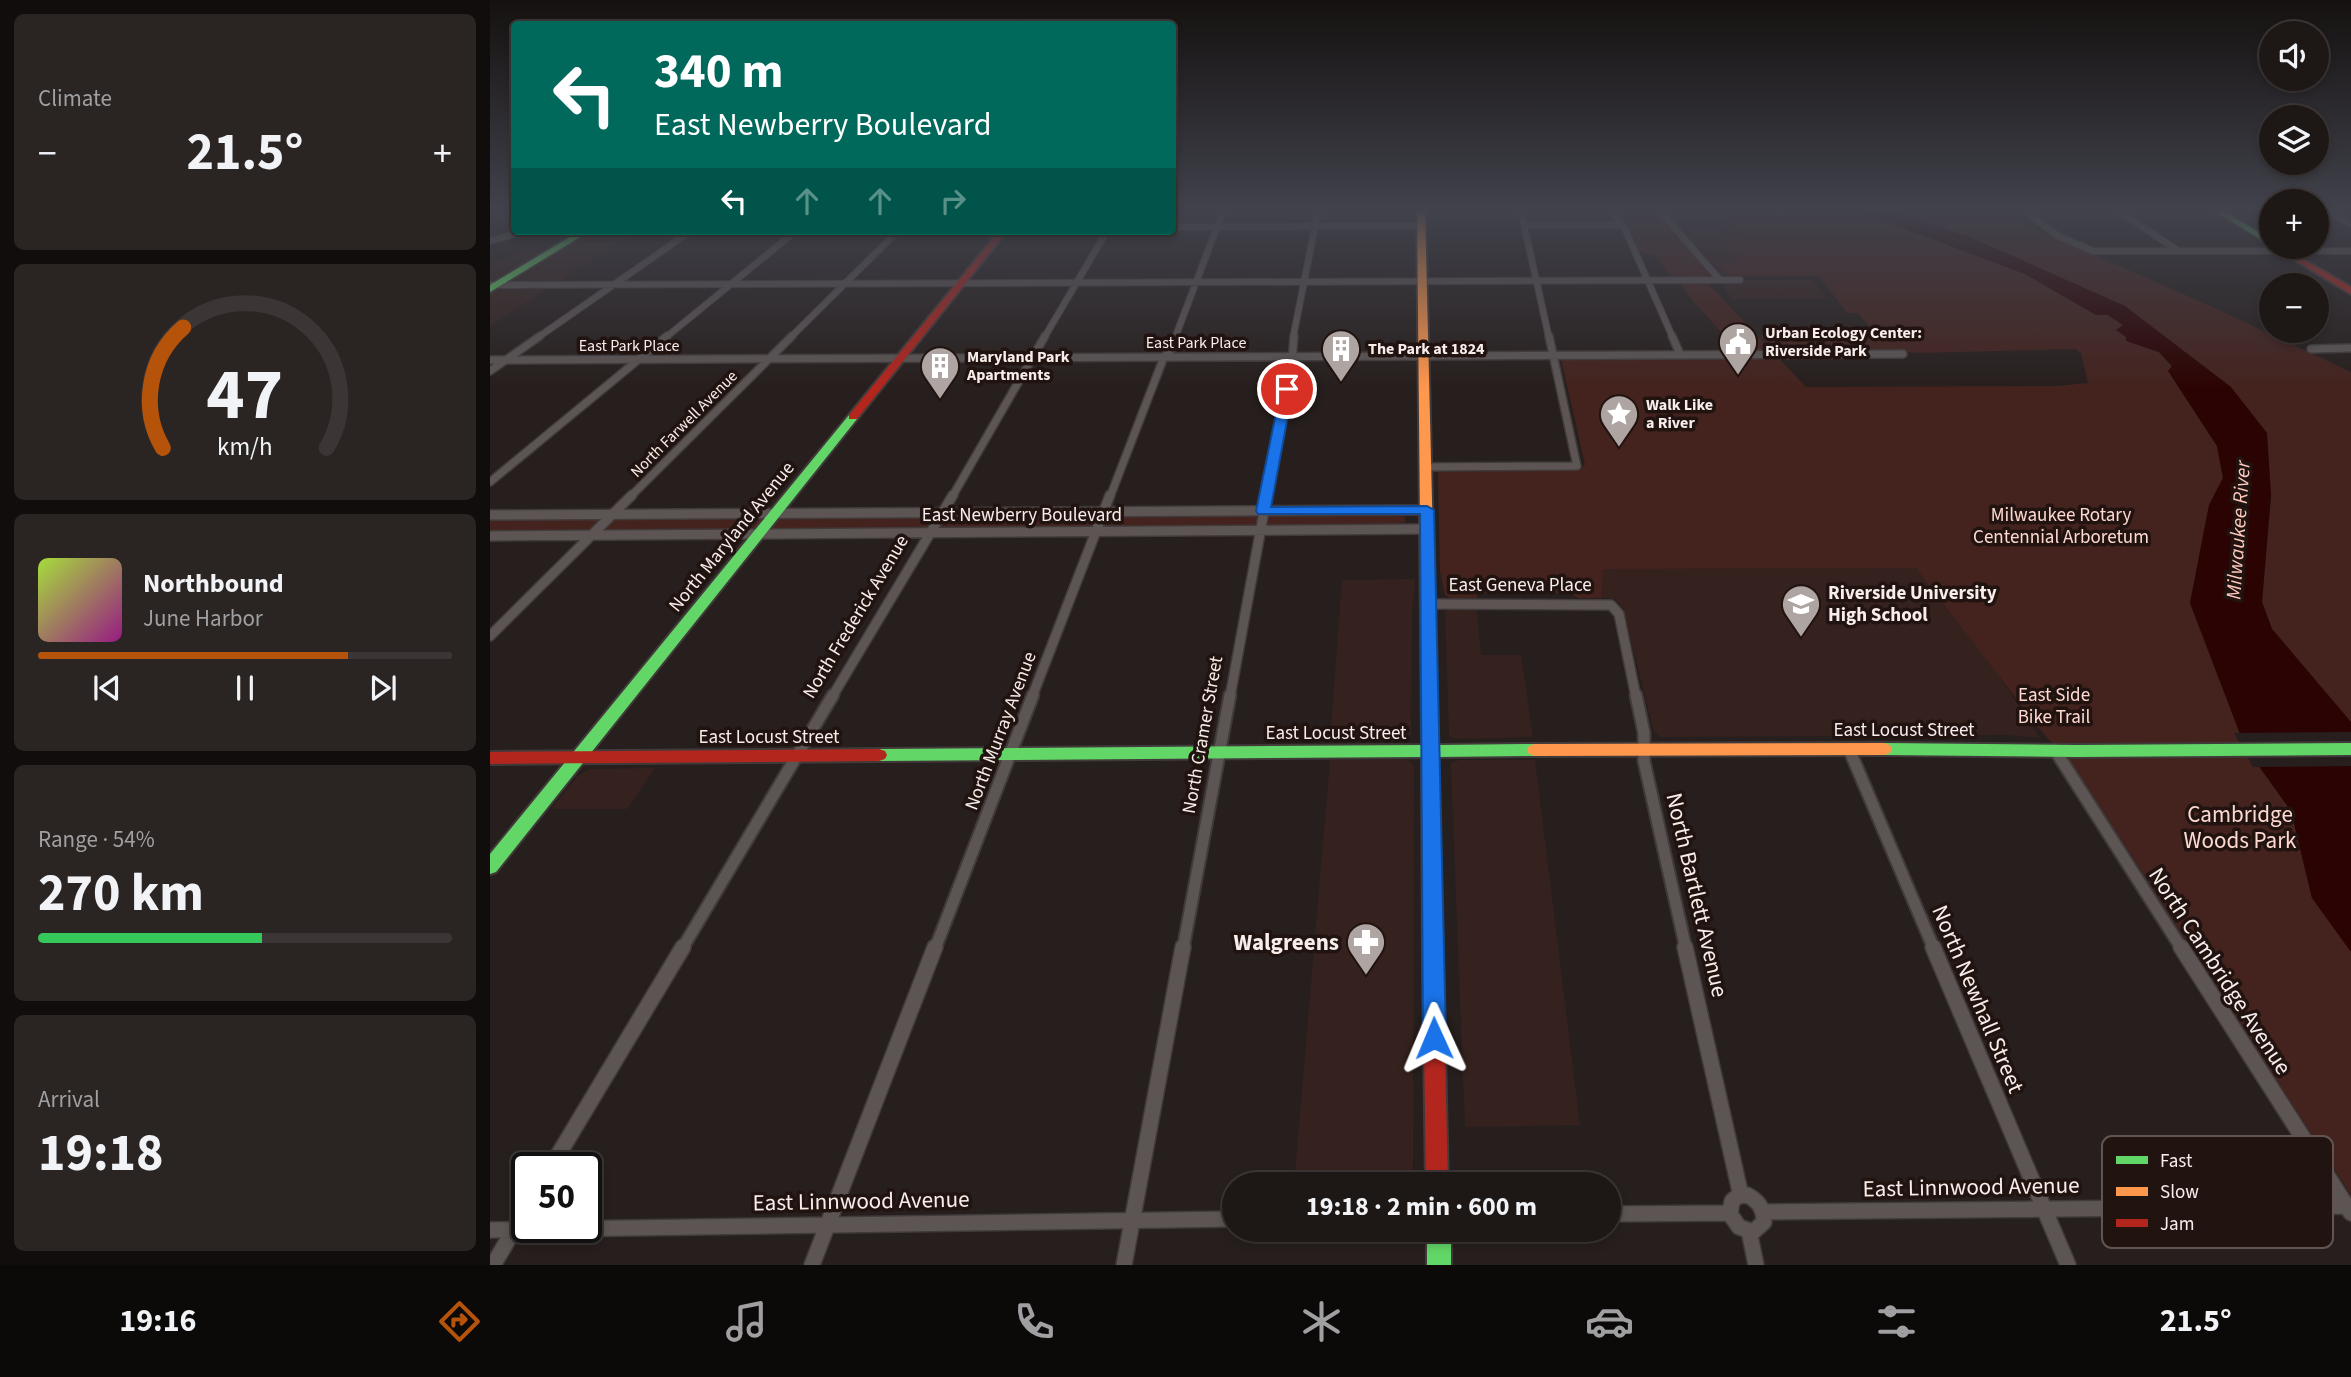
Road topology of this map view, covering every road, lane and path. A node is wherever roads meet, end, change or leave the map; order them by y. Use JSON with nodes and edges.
{"nodes":[{"id":1,"x":519,"y":270,"type":"edge"},
{"id":2,"x":635,"y":270,"type":"edge"},
{"id":3,"x":749,"y":270,"type":"edge"},
{"id":4,"x":859,"y":270,"type":"edge"},
{"id":5,"x":972,"y":270,"type":"edge"},
{"id":6,"x":1084,"y":270,"type":"edge"},
{"id":7,"x":1201,"y":270,"type":"edge"},
{"id":8,"x":1307,"y":270,"type":"edge"},
{"id":9,"x":1422,"y":270,"type":"edge"},
{"id":10,"x":1533,"y":270,"type":"edge"},
{"id":11,"x":1644,"y":270,"type":"edge"},
{"id":12,"x":1711,"y":270,"type":"edge"},
{"id":13,"x":2317,"y":270,"type":"edge"},
{"id":14,"x":2323,"y":270,"type":"edge"},
{"id":15,"x":1649,"y":280,"type":"junction"},
{"id":16,"x":1720,"y":280,"type":"junction"},
{"id":17,"x":1740,"y":280,"type":"dead end"},
{"id":18,"x":1422,"y":281,"type":"junction"},
{"id":19,"x":1535,"y":281,"type":"junction"},
{"id":20,"x":1197,"y":282,"type":"junction"},
{"id":21,"x":1305,"y":282,"type":"junction"},
{"id":22,"x":846,"y":283,"type":"junction"},
{"id":23,"x":962,"y":283,"type":"junction"},
{"id":24,"x":1076,"y":283,"type":"junction"},
{"id":25,"x":615,"y":284,"type":"junction"},
{"id":26,"x":732,"y":284,"type":"junction"},
{"id":27,"x":2351,"y":285,"type":"edge"},
{"id":28,"x":492,"y":286,"type":"edge"},
{"id":29,"x":2351,"y":291,"type":"edge"},
{"id":30,"x":2351,"y":348,"type":"edge"},
{"id":31,"x":2311,"y":349,"type":"dead end"},
{"id":32,"x":1680,"y":354,"type":"junction"},
{"id":33,"x":1903,"y":354,"type":"dead end"},
{"id":34,"x":1553,"y":355,"type":"junction"},
{"id":35,"x":1293,"y":356,"type":"junction"},
{"id":36,"x":1424,"y":356,"type":"junction"},
{"id":37,"x":1035,"y":357,"type":"junction"},
{"id":38,"x":1164,"y":357,"type":"junction"},
{"id":39,"x":902,"y":358,"type":"junction"},
{"id":40,"x":769,"y":359,"type":"junction"},
{"id":41,"x":490,"y":360,"type":"edge"},
{"id":42,"x":506,"y":360,"type":"junction"},
{"id":43,"x":638,"y":360,"type":"junction"},
{"id":44,"x":490,"y":371,"type":"edge"},
{"id":45,"x":1426,"y":467,"type":"junction"},
{"id":46,"x":490,"y":482,"type":"edge"},
{"id":47,"x":1427,"y":510,"type":"junction"},
{"id":48,"x":1263,"y":511,"type":"junction"},
{"id":49,"x":1105,"y":512,"type":"junction"},
{"id":50,"x":777,"y":513,"type":"junction"},
{"id":51,"x":943,"y":513,"type":"junction"},
{"id":52,"x":613,"y":514,"type":"junction"},
{"id":53,"x":490,"y":515,"type":"edge"},
{"id":54,"x":1427,"y":529,"type":"junction"},
{"id":55,"x":1259,"y":531,"type":"junction"},
{"id":56,"x":1098,"y":532,"type":"junction"},
{"id":57,"x":931,"y":533,"type":"junction"},
{"id":58,"x":760,"y":534,"type":"junction"},
{"id":59,"x":593,"y":535,"type":"junction"},
{"id":60,"x":490,"y":536,"type":"edge"},
{"id":61,"x":1429,"y":604,"type":"junction"},
{"id":62,"x":1611,"y":605,"type":"joint"},
{"id":63,"x":490,"y":636,"type":"edge"},
{"id":64,"x":1849,"y":749,"type":"junction"},
{"id":65,"x":2351,"y":749,"type":"edge"},
{"id":66,"x":1644,"y":750,"type":"junction"},
{"id":67,"x":2055,"y":750,"type":"junction"},
{"id":68,"x":1431,"y":751,"type":"junction"},
{"id":69,"x":1218,"y":753,"type":"junction"},
{"id":70,"x":1011,"y":754,"type":"junction"},
{"id":71,"x":796,"y":756,"type":"junction"},
{"id":72,"x":490,"y":758,"type":"edge"},
{"id":73,"x":579,"y":758,"type":"junction"},
{"id":74,"x":490,"y":867,"type":"edge"},
{"id":75,"x":2302,"y":1136,"type":"edge"},
{"id":76,"x":560,"y":1152,"type":"edge"},
{"id":77,"x":1437,"y":1172,"type":"edge"},
{"id":78,"x":2333,"y":1185,"type":"edge"},
{"id":79,"x":1741,"y":1196,"type":"junction"},
{"id":80,"x":2044,"y":1209,"type":"junction"},
{"id":81,"x":2102,"y":1209,"type":"edge"},
{"id":82,"x":2349,"y":1210,"type":"edge"},
{"id":83,"x":1763,"y":1212,"type":"junction"},
{"id":84,"x":1730,"y":1213,"type":"junction"},
{"id":85,"x":1621,"y":1214,"type":"edge"},
{"id":86,"x":1222,"y":1219,"type":"edge"},
{"id":87,"x":1132,"y":1220,"type":"junction"},
{"id":88,"x":827,"y":1226,"type":"junction"},
{"id":89,"x":602,"y":1227,"type":"edge"},
{"id":90,"x":511,"y":1228,"type":"edge"},
{"id":91,"x":490,"y":1230,"type":"edge"},
{"id":92,"x":1749,"y":1231,"type":"junction"},
{"id":93,"x":511,"y":1235,"type":"edge"},
{"id":94,"x":1439,"y":1242,"type":"edge"},
{"id":95,"x":493,"y":1265,"type":"edge"},
{"id":96,"x":812,"y":1265,"type":"edge"},
{"id":97,"x":1124,"y":1265,"type":"edge"},
{"id":98,"x":1439,"y":1265,"type":"edge"},
{"id":99,"x":1756,"y":1265,"type":"edge"},
{"id":100,"x":2068,"y":1265,"type":"edge"}],
"edges":[{"from":1,"to":28,"type":"main road"},
{"from":2,"to":25,"type":"street"},
{"from":3,"to":26,"type":"street"},
{"from":4,"to":22,"type":"street","name":"North Farwell Avenue"},
{"from":5,"to":23,"type":"main road","name":"North Maryland Avenue"},
{"from":6,"to":24,"type":"street","name":"North Frederick Avenue"},
{"from":7,"to":20,"type":"street","name":"North Murray Avenue"},
{"from":8,"to":21,"type":"street","name":"North Cramer Street"},
{"from":9,"to":18,"type":"main road"},
{"from":10,"to":19,"type":"street"},
{"from":11,"to":15,"type":"street"},
{"from":12,"to":16,"type":"street"},
{"from":13,"to":29,"type":"main road"},
{"from":14,"to":27,"type":"main road"},
{"from":15,"to":16,"type":"street"},
{"from":15,"to":19,"type":"street"},
{"from":15,"to":32,"type":"street"},
{"from":16,"to":17,"type":"street"},
{"from":18,"to":19,"type":"street"},
{"from":18,"to":21,"type":"street"},
{"from":18,"to":36,"type":"main road"},
{"from":19,"to":34,"type":"street"},
{"from":20,"to":21,"type":"street"},
{"from":20,"to":24,"type":"street"},
{"from":20,"to":38,"type":"street","name":"North Murray Avenue"},
{"from":21,"to":35,"type":"street","name":"North Cramer Street"},
{"from":22,"to":23,"type":"street"},
{"from":22,"to":26,"type":"street"},
{"from":22,"to":40,"type":"street","name":"North Farwell Avenue"},
{"from":23,"to":24,"type":"street"},
{"from":23,"to":39,"type":"main road","name":"North Maryland Avenue"},
{"from":24,"to":37,"type":"street","name":"North Frederick Avenue"},
{"from":25,"to":26,"type":"street"},
{"from":25,"to":28,"type":"street"},
{"from":25,"to":42,"type":"street"},
{"from":26,"to":43,"type":"street"},
{"from":30,"to":31,"type":"street"},
{"from":32,"to":33,"type":"street","name":"East Park Place"},
{"from":32,"to":34,"type":"street","name":"East Park Place"},
{"from":34,"to":36,"type":"street","name":"East Park Place"},
{"from":34,"to":45,"type":"street"},
{"from":35,"to":36,"type":"street","name":"East Park Place"},
{"from":35,"to":38,"type":"street","name":"East Park Place"},
{"from":35,"to":48,"type":"street","name":"North Cramer Street"},
{"from":36,"to":45,"type":"main road"},
{"from":37,"to":38,"type":"street","name":"East Park Place"},
{"from":37,"to":39,"type":"street","name":"East Park Place"},
{"from":37,"to":51,"type":"street","name":"North Frederick Avenue"},
{"from":38,"to":49,"type":"street","name":"North Murray Avenue"},
{"from":39,"to":40,"type":"street","name":"East Park Place"},
{"from":39,"to":50,"type":"main road","name":"North Maryland Avenue"},
{"from":40,"to":43,"type":"street","name":"East Park Place"},
{"from":40,"to":52,"type":"street","name":"North Farwell Avenue"},
{"from":41,"to":42,"type":"street","name":"East Park Place"},
{"from":42,"to":43,"type":"street","name":"East Park Place"},
{"from":42,"to":44,"type":"street"},
{"from":43,"to":46,"type":"street"},
{"from":45,"to":47,"type":"main road"},
{"from":47,"to":48,"type":"street","name":"East Newberry Boulevard"},
{"from":47,"to":54,"type":"main road"},
{"from":48,"to":49,"type":"street","name":"East Newberry Boulevard"},
{"from":48,"to":55,"type":"street","name":"North Cramer Street"},
{"from":49,"to":51,"type":"street","name":"East Newberry Boulevard"},
{"from":49,"to":56,"type":"street","name":"North Murray Avenue"},
{"from":50,"to":51,"type":"street","name":"East Newberry Boulevard"},
{"from":50,"to":52,"type":"street","name":"East Newberry Boulevard"},
{"from":50,"to":58,"type":"main road","name":"North Maryland Avenue"},
{"from":51,"to":57,"type":"street","name":"North Frederick Avenue"},
{"from":52,"to":53,"type":"street","name":"East Newberry Boulevard"},
{"from":52,"to":59,"type":"street","name":"North Farwell Avenue"},
{"from":54,"to":55,"type":"street","name":"East Newberry Boulevard"},
{"from":54,"to":61,"type":"main road"},
{"from":55,"to":56,"type":"street","name":"East Newberry Boulevard"},
{"from":55,"to":69,"type":"street","name":"North Cramer Street"},
{"from":56,"to":57,"type":"street","name":"East Newberry Boulevard"},
{"from":56,"to":70,"type":"street","name":"North Murray Avenue"},
{"from":57,"to":58,"type":"street","name":"East Newberry Boulevard"},
{"from":57,"to":71,"type":"street","name":"North Frederick Avenue"},
{"from":58,"to":59,"type":"street","name":"East Newberry Boulevard"},
{"from":58,"to":73,"type":"main road","name":"North Maryland Avenue"},
{"from":59,"to":60,"type":"street","name":"East Newberry Boulevard"},
{"from":59,"to":63,"type":"street","name":"North Farwell Avenue"},
{"from":61,"to":62,"type":"street","name":"East Geneva Place"},
{"from":61,"to":68,"type":"main road"},
{"from":62,"to":66,"type":"street","name":"North Bartlett Avenue"},
{"from":64,"to":66,"type":"main road","name":"East Locust Street"},
{"from":64,"to":67,"type":"main road","name":"East Locust Street"},
{"from":64,"to":80,"type":"street","name":"North Newhall Street"},
{"from":65,"to":67,"type":"main road","name":"East Locust Street"},
{"from":66,"to":68,"type":"main road","name":"East Locust Street"},
{"from":66,"to":79,"type":"street","name":"North Bartlett Avenue"},
{"from":67,"to":75,"type":"street","name":"North Cambridge Avenue"},
{"from":68,"to":69,"type":"main road","name":"East Locust Street"},
{"from":68,"to":77,"type":"main road"},
{"from":69,"to":70,"type":"main road","name":"East Locust Street"},
{"from":69,"to":87,"type":"street","name":"North Cramer Street"},
{"from":70,"to":71,"type":"main road","name":"East Locust Street"},
{"from":70,"to":88,"type":"street","name":"North Murray Avenue"},
{"from":71,"to":73,"type":"main road","name":"East Locust Street"},
{"from":71,"to":76,"type":"street","name":"North Frederick Avenue"},
{"from":72,"to":73,"type":"main road","name":"East Locust Street"},
{"from":73,"to":74,"type":"main road","name":"North Maryland Avenue"},
{"from":78,"to":82,"type":"street","name":"North Cambridge Avenue"},
{"from":79,"to":83,"type":"street"},
{"from":79,"to":84,"type":"street"},
{"from":80,"to":81,"type":"street","name":"East Linnwood Avenue"},
{"from":80,"to":83,"type":"street","name":"East Linnwood Avenue"},
{"from":80,"to":100,"type":"street","name":"North Newhall Street"},
{"from":83,"to":92,"type":"street"},
{"from":84,"to":85,"type":"street"},
{"from":84,"to":92,"type":"street"},
{"from":86,"to":87,"type":"street","name":"East Linnwood Avenue"},
{"from":87,"to":88,"type":"street","name":"East Linnwood Avenue"},
{"from":87,"to":97,"type":"street","name":"North Cramer Street"},
{"from":88,"to":89,"type":"street","name":"East Linnwood Avenue"},
{"from":88,"to":96,"type":"street","name":"North Murray Avenue"},
{"from":90,"to":91,"type":"street","name":"East Linnwood Avenue"},
{"from":92,"to":99,"type":"street"},
{"from":93,"to":95,"type":"street"},
{"from":94,"to":98,"type":"main road"}]}
